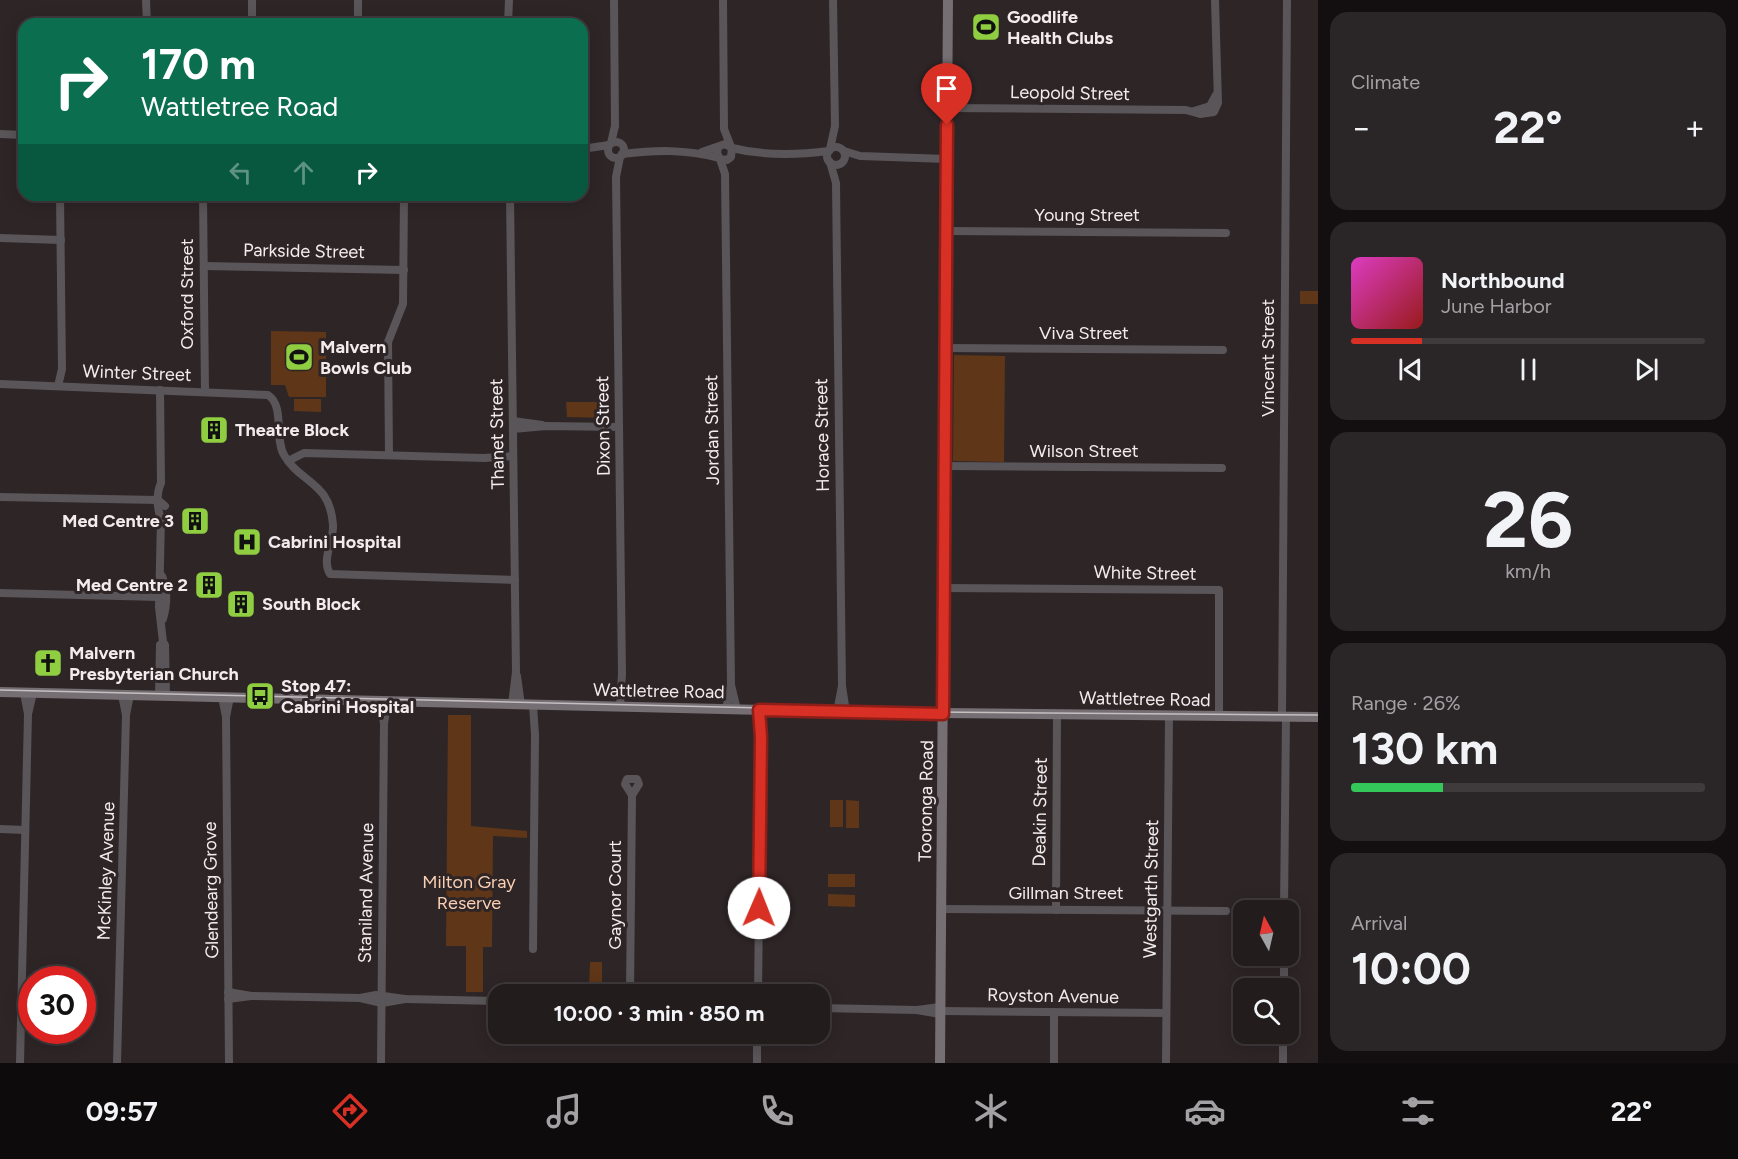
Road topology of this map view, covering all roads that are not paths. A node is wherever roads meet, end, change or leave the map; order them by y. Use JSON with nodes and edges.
{"nodes":[{"id":1,"x":146,"y":0,"type":"edge"},
{"id":2,"x":252,"y":0,"type":"edge"},
{"id":3,"x":358,"y":0,"type":"edge"},
{"id":4,"x":614,"y":0,"type":"edge"},
{"id":5,"x":723,"y":0,"type":"edge"},
{"id":6,"x":833,"y":0,"type":"edge"},
{"id":7,"x":948,"y":0,"type":"edge"},
{"id":8,"x":1215,"y":0,"type":"edge"},
{"id":9,"x":1287,"y":0,"type":"edge"},
{"id":10,"x":508,"y":1,"type":"edge"},
{"id":11,"x":147,"y":18,"type":"edge"},
{"id":12,"x":252,"y":18,"type":"edge"},
{"id":13,"x":358,"y":18,"type":"edge"},
{"id":14,"x":508,"y":18,"type":"edge"},
{"id":15,"x":947,"y":108,"type":"junction"},
{"id":16,"x":724,"y":129,"type":"junction"},
{"id":17,"x":835,"y":129,"type":"junction"},
{"id":18,"x":0,"y":134,"type":"edge"},
{"id":19,"x":18,"y":135,"type":"edge"},
{"id":20,"x":719,"y":147,"type":"junction"},
{"id":21,"x":588,"y":149,"type":"edge"},
{"id":22,"x":616,"y":150,"type":"junction"},
{"id":23,"x":702,"y":152,"type":"junction"},
{"id":24,"x":727,"y":155,"type":"junction"},
{"id":25,"x":829,"y":155,"type":"junction"},
{"id":26,"x":842,"y":156,"type":"junction"},
{"id":27,"x":947,"y":159,"type":"junction"},
{"id":28,"x":836,"y":183,"type":"junction"},
{"id":29,"x":60,"y":201,"type":"edge"},
{"id":30,"x":203,"y":201,"type":"edge"},
{"id":31,"x":404,"y":201,"type":"edge"},
{"id":32,"x":510,"y":201,"type":"edge"},
{"id":33,"x":947,"y":231,"type":"junction"},
{"id":34,"x":1226,"y":233,"type":"dead end"},
{"id":35,"x":0,"y":238,"type":"edge"},
{"id":36,"x":61,"y":240,"type":"junction"},
{"id":37,"x":204,"y":266,"type":"junction"},
{"id":38,"x":404,"y":270,"type":"junction"},
{"id":39,"x":946,"y":348,"type":"junction"},
{"id":40,"x":1223,"y":350,"type":"dead end"},
{"id":41,"x":0,"y":384,"type":"edge"},
{"id":42,"x":62,"y":386,"type":"junction"},
{"id":43,"x":160,"y":390,"type":"junction"},
{"id":44,"x":205,"y":392,"type":"junction"},
{"id":45,"x":513,"y":425,"type":"junction"},
{"id":46,"x":619,"y":427,"type":"junction"},
{"id":47,"x":314,"y":454,"type":"junction"},
{"id":48,"x":389,"y":455,"type":"junction"},
{"id":49,"x":514,"y":458,"type":"junction"},
{"id":50,"x":288,"y":461,"type":"junction"},
{"id":51,"x":945,"y":466,"type":"junction"},
{"id":52,"x":1222,"y":468,"type":"dead end"},
{"id":53,"x":297,"y":469,"type":"junction"},
{"id":54,"x":0,"y":497,"type":"edge"},
{"id":55,"x":161,"y":503,"type":"junction"},
{"id":56,"x":162,"y":576,"type":"junction"},
{"id":57,"x":515,"y":580,"type":"junction"},
{"id":58,"x":944,"y":588,"type":"junction"},
{"id":59,"x":0,"y":593,"type":"edge"},
{"id":60,"x":159,"y":597,"type":"junction"},
{"id":61,"x":163,"y":620,"type":"junction"},
{"id":62,"x":0,"y":692,"type":"edge"},
{"id":63,"x":29,"y":693,"type":"junction"},
{"id":64,"x":126,"y":695,"type":"junction"},
{"id":65,"x":163,"y":696,"type":"junction"},
{"id":66,"x":226,"y":697,"type":"junction"},
{"id":67,"x":384,"y":701,"type":"junction"},
{"id":68,"x":517,"y":704,"type":"junction"},
{"id":69,"x":536,"y":705,"type":"junction"},
{"id":70,"x":623,"y":707,"type":"junction"},
{"id":71,"x":731,"y":710,"type":"junction"},
{"id":72,"x":762,"y":710,"type":"junction"},
{"id":73,"x":842,"y":712,"type":"junction"},
{"id":74,"x":943,"y":714,"type":"junction"},
{"id":75,"x":1058,"y":715,"type":"junction"},
{"id":76,"x":1169,"y":716,"type":"junction"},
{"id":77,"x":1219,"y":717,"type":"junction"},
{"id":78,"x":1284,"y":717,"type":"junction"},
{"id":79,"x":1318,"y":717,"type":"edge"},
{"id":80,"x":632,"y":795,"type":"dead end"},
{"id":81,"x":0,"y":829,"type":"edge"},
{"id":82,"x":25,"y":830,"type":"junction"},
{"id":83,"x":1284,"y":900,"type":"edge"},
{"id":84,"x":941,"y":909,"type":"junction"},
{"id":85,"x":1056,"y":910,"type":"junction"},
{"id":86,"x":1167,"y":910,"type":"junction"},
{"id":87,"x":1226,"y":911,"type":"dead end"},
{"id":88,"x":533,"y":949,"type":"dead end"},
{"id":89,"x":630,"y":984,"type":"edge"},
{"id":90,"x":758,"y":984,"type":"edge"},
{"id":91,"x":228,"y":996,"type":"junction"},
{"id":92,"x":382,"y":999,"type":"junction"},
{"id":93,"x":488,"y":1001,"type":"edge"},
{"id":94,"x":830,"y":1008,"type":"edge"},
{"id":95,"x":940,"y":1011,"type":"junction"},
{"id":96,"x":1054,"y":1012,"type":"junction"},
{"id":97,"x":1166,"y":1014,"type":"junction"},
{"id":98,"x":757,"y":1044,"type":"edge"},
{"id":99,"x":1283,"y":1044,"type":"edge"},
{"id":100,"x":20,"y":1063,"type":"edge"},
{"id":101,"x":117,"y":1063,"type":"edge"},
{"id":102,"x":229,"y":1063,"type":"edge"},
{"id":103,"x":381,"y":1063,"type":"edge"},
{"id":104,"x":757,"y":1063,"type":"edge"},
{"id":105,"x":940,"y":1063,"type":"edge"},
{"id":106,"x":1054,"y":1063,"type":"edge"},
{"id":107,"x":1166,"y":1063,"type":"edge"},
{"id":108,"x":1283,"y":1063,"type":"edge"}],
"edges":[{"from":1,"to":11,"type":"street"},
{"from":2,"to":12,"type":"street"},
{"from":3,"to":13,"type":"street"},
{"from":4,"to":22,"type":"street","name":"Dixon Street"},
{"from":5,"to":16,"type":"street"},
{"from":6,"to":17,"type":"street","name":"Horace Street"},
{"from":7,"to":15,"type":"main road","name":"Tooronga Road"},
{"from":8,"to":15,"type":"street","name":"Leopold Street"},
{"from":9,"to":78,"type":"street","name":"Vincent Street"},
{"from":10,"to":14,"type":"street"},
{"from":15,"to":27,"type":"main road","name":"Tooronga Road"},
{"from":16,"to":20,"type":"street"},
{"from":16,"to":24,"type":"street"},
{"from":17,"to":25,"type":"street","name":"Horace Street"},
{"from":17,"to":26,"type":"street","name":"Horace Street"},
{"from":18,"to":19,"type":"street"},
{"from":20,"to":23,"type":"street"},
{"from":20,"to":24,"type":"street"},
{"from":21,"to":22,"type":"street"},
{"from":22,"to":23,"type":"street"},
{"from":22,"to":46,"type":"street","name":"Dixon Street"},
{"from":23,"to":24,"type":"street"},
{"from":24,"to":25,"type":"street"},
{"from":24,"to":71,"type":"street","name":"Jordan Street"},
{"from":25,"to":26,"type":"street"},
{"from":25,"to":26,"type":"street"},
{"from":25,"to":28,"type":"street","name":"Horace Street"},
{"from":26,"to":27,"type":"street"},
{"from":26,"to":28,"type":"street","name":"Horace Street"},
{"from":27,"to":33,"type":"main road","name":"Tooronga Road"},
{"from":28,"to":73,"type":"street","name":"Horace Street"},
{"from":29,"to":36,"type":"street"},
{"from":30,"to":37,"type":"street","name":"Oxford Street"},
{"from":31,"to":38,"type":"street"},
{"from":32,"to":45,"type":"street","name":"Thanet Street"},
{"from":33,"to":34,"type":"street","name":"Young Street"},
{"from":33,"to":39,"type":"main road","name":"Tooronga Road"},
{"from":35,"to":36,"type":"street"},
{"from":36,"to":42,"type":"street"},
{"from":37,"to":38,"type":"street","name":"Parkside Street"},
{"from":37,"to":44,"type":"street","name":"Oxford Street"},
{"from":38,"to":48,"type":"street"},
{"from":39,"to":40,"type":"street","name":"Viva Street"},
{"from":39,"to":51,"type":"main road","name":"Tooronga Road"},
{"from":41,"to":42,"type":"street","name":"Winter Street"},
{"from":42,"to":43,"type":"street","name":"Winter Street"},
{"from":43,"to":44,"type":"street","name":"Winter Street"},
{"from":43,"to":55,"type":"street"},
{"from":44,"to":50,"type":"street","name":"Winter Street"},
{"from":45,"to":46,"type":"street"},
{"from":45,"to":49,"type":"street","name":"Thanet Street"},
{"from":46,"to":70,"type":"street","name":"Dixon Street"},
{"from":47,"to":48,"type":"street"},
{"from":47,"to":50,"type":"street"},
{"from":47,"to":53,"type":"street"},
{"from":48,"to":49,"type":"street"},
{"from":49,"to":57,"type":"street","name":"Thanet Street"},
{"from":50,"to":53,"type":"street"},
{"from":51,"to":52,"type":"street","name":"Wilson Street"},
{"from":51,"to":58,"type":"main road","name":"Tooronga Road"},
{"from":53,"to":57,"type":"street"},
{"from":54,"to":55,"type":"street"},
{"from":55,"to":56,"type":"street"},
{"from":56,"to":60,"type":"street"},
{"from":56,"to":61,"type":"street"},
{"from":57,"to":68,"type":"street","name":"Thanet Street"},
{"from":58,"to":74,"type":"main road","name":"Tooronga Road"},
{"from":58,"to":77,"type":"street","name":"White Street"},
{"from":59,"to":60,"type":"street"},
{"from":60,"to":61,"type":"street"},
{"from":61,"to":65,"type":"street"},
{"from":62,"to":63,"type":"main road","name":"Wattletree Road"},
{"from":63,"to":64,"type":"main road","name":"Wattletree Road"},
{"from":63,"to":82,"type":"street"},
{"from":64,"to":65,"type":"main road","name":"Wattletree Road"},
{"from":64,"to":101,"type":"street","name":"McKinley Avenue"},
{"from":65,"to":66,"type":"main road","name":"Wattletree Road"},
{"from":66,"to":67,"type":"main road","name":"Wattletree Road"},
{"from":66,"to":91,"type":"street","name":"Glendearg Grove"},
{"from":67,"to":68,"type":"main road","name":"Wattletree Road"},
{"from":67,"to":92,"type":"street","name":"Staniland Avenue"},
{"from":68,"to":69,"type":"main road","name":"Wattletree Road"},
{"from":69,"to":70,"type":"main road","name":"Wattletree Road"},
{"from":69,"to":88,"type":"street"},
{"from":70,"to":71,"type":"main road","name":"Wattletree Road"},
{"from":71,"to":72,"type":"main road","name":"Wattletree Road"},
{"from":72,"to":73,"type":"main road","name":"Wattletree Road"},
{"from":72,"to":90,"type":"street"},
{"from":73,"to":74,"type":"main road","name":"Wattletree Road"},
{"from":74,"to":75,"type":"main road","name":"Wattletree Road"},
{"from":74,"to":84,"type":"main road","name":"Tooronga Road"},
{"from":75,"to":76,"type":"main road","name":"Wattletree Road"},
{"from":75,"to":85,"type":"street","name":"Deakin Street"},
{"from":76,"to":77,"type":"main road","name":"Wattletree Road"},
{"from":76,"to":86,"type":"street","name":"Westgarth Street"},
{"from":77,"to":78,"type":"main road","name":"Wattletree Road"},
{"from":78,"to":79,"type":"main road","name":"Wattletree Road"},
{"from":78,"to":83,"type":"street","name":"Vincent Street"},
{"from":80,"to":89,"type":"street","name":"Gaynor Court"},
{"from":81,"to":82,"type":"street"},
{"from":82,"to":100,"type":"street"},
{"from":84,"to":85,"type":"street","name":"Gillman Street"},
{"from":84,"to":95,"type":"main road","name":"Tooronga Road"},
{"from":85,"to":86,"type":"street","name":"Gillman Street"},
{"from":86,"to":87,"type":"street","name":"Gillman Street"},
{"from":86,"to":97,"type":"street","name":"Westgarth Street"},
{"from":91,"to":92,"type":"street"},
{"from":91,"to":102,"type":"street","name":"Glendearg Grove"},
{"from":92,"to":93,"type":"street"},
{"from":92,"to":103,"type":"street","name":"Staniland Avenue"},
{"from":94,"to":95,"type":"street","name":"Royston Avenue"},
{"from":95,"to":96,"type":"street","name":"Royston Avenue"},
{"from":95,"to":105,"type":"main road","name":"Tooronga Road"},
{"from":96,"to":97,"type":"street","name":"Royston Avenue"},
{"from":96,"to":106,"type":"street"},
{"from":97,"to":107,"type":"street","name":"Westgarth Street"},
{"from":98,"to":104,"type":"street"},
{"from":99,"to":108,"type":"street"}]}
